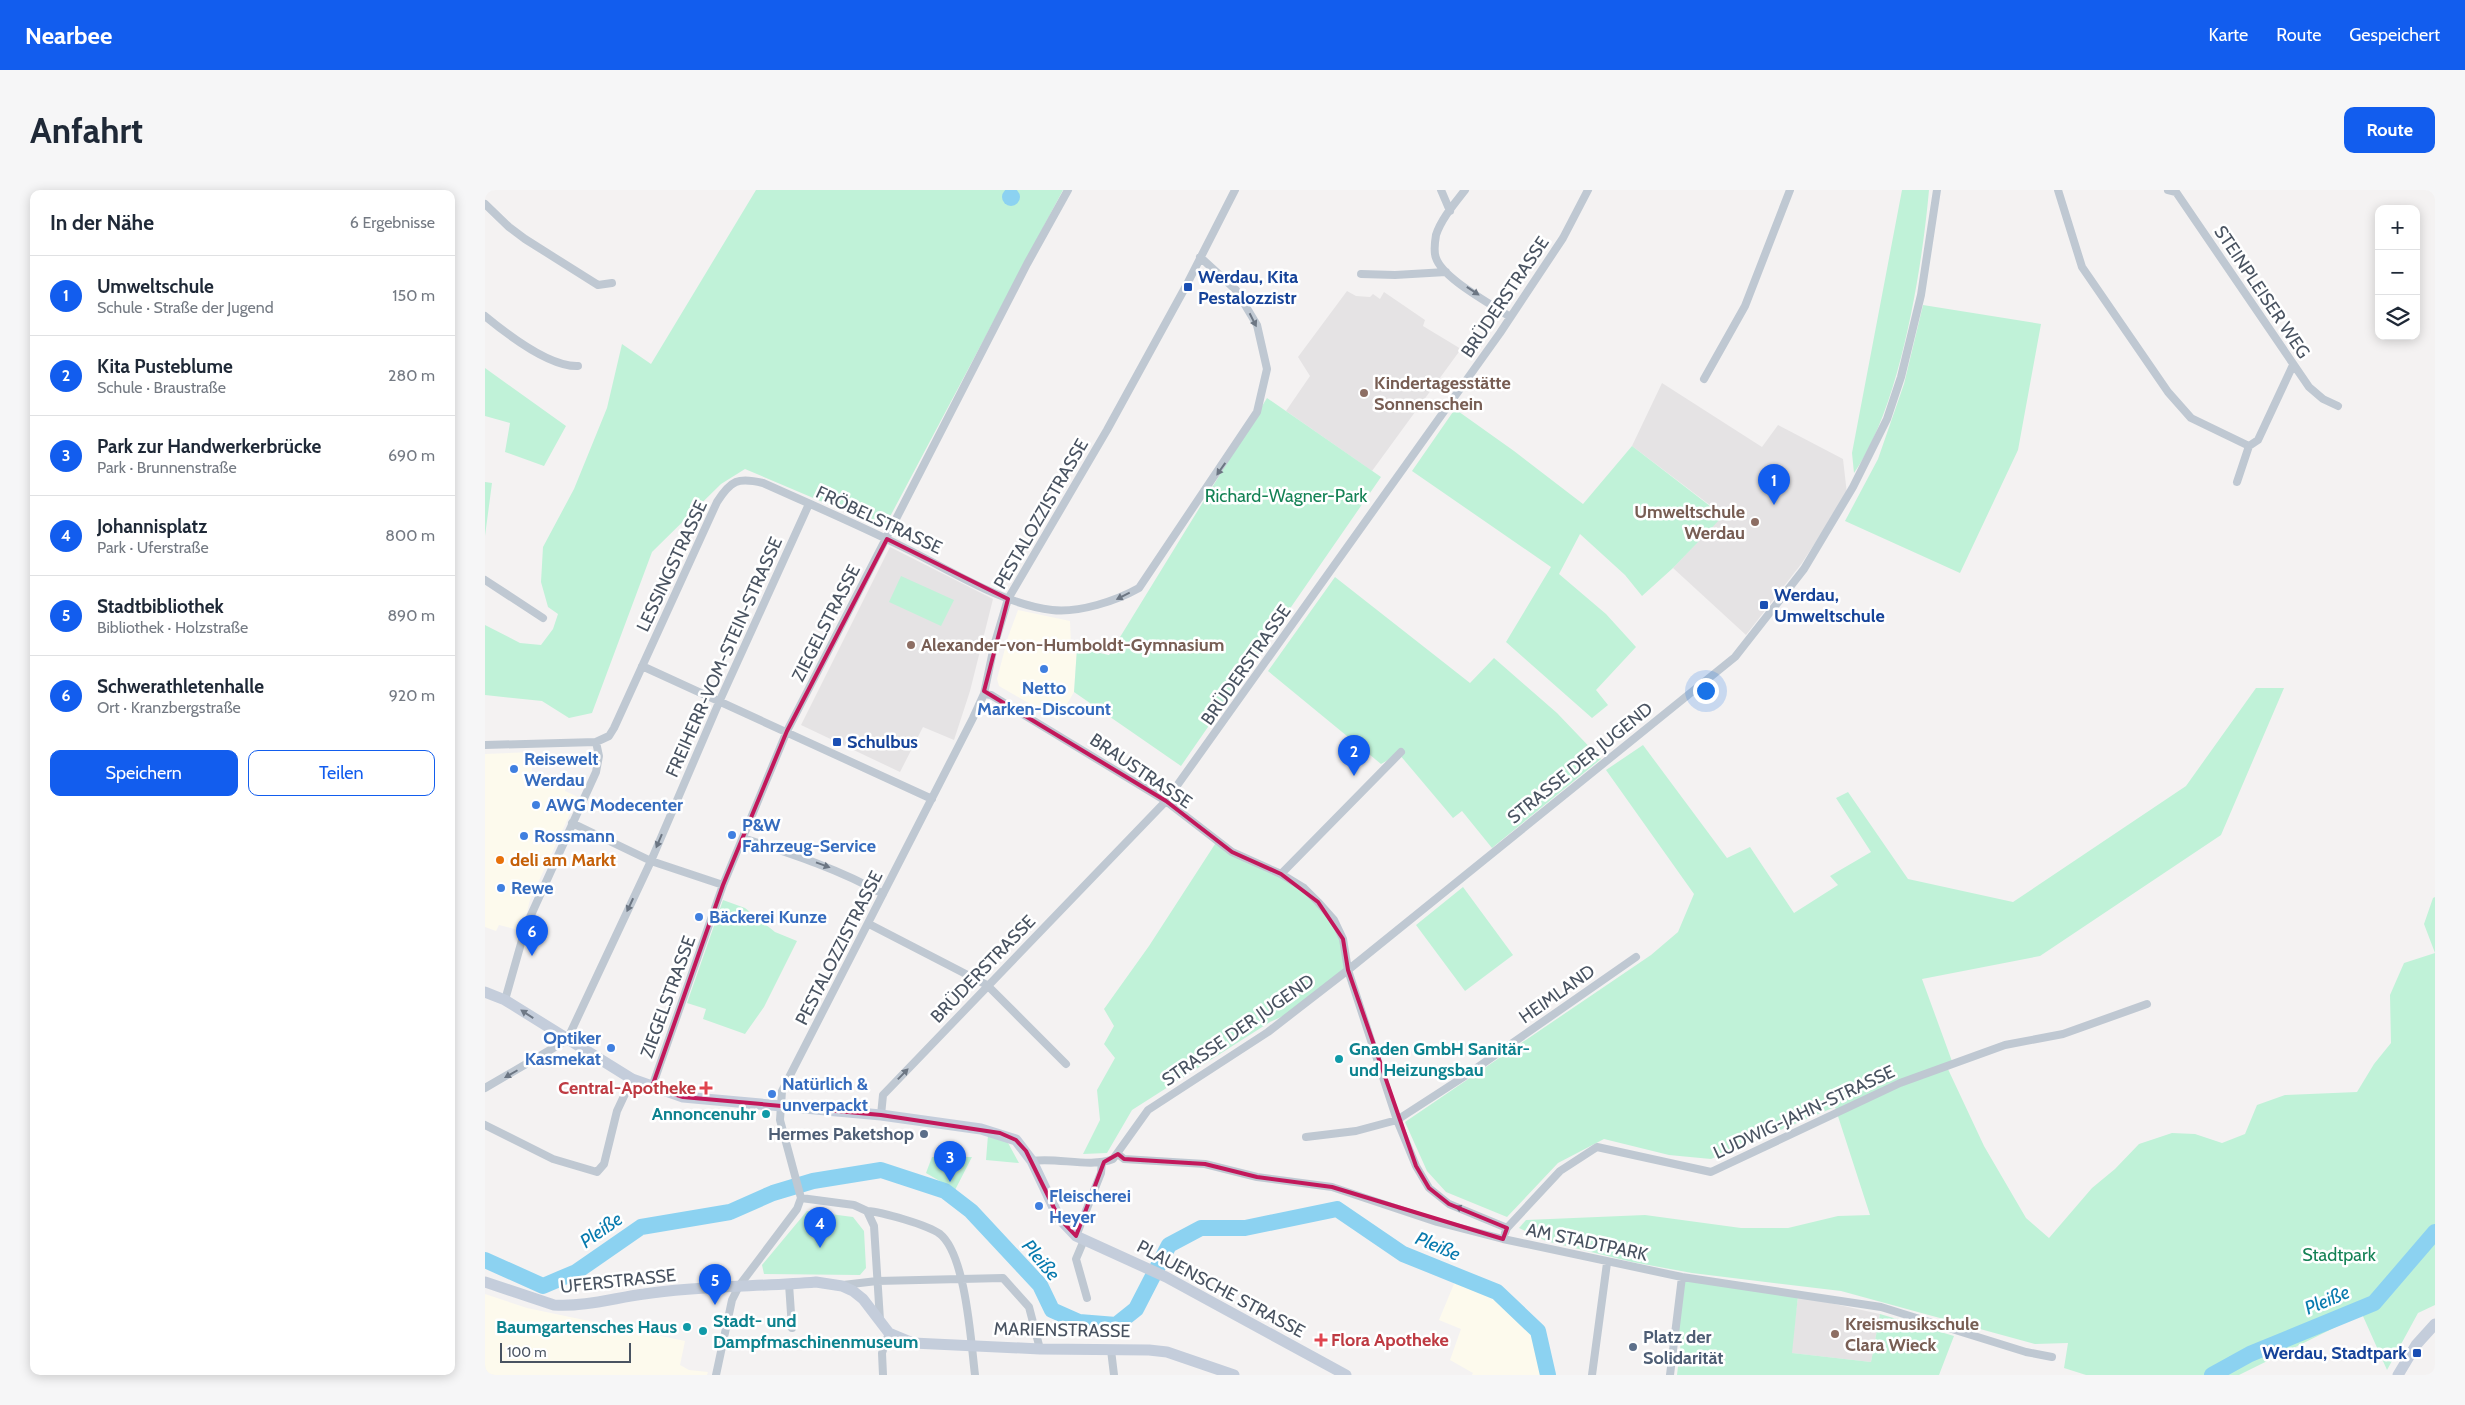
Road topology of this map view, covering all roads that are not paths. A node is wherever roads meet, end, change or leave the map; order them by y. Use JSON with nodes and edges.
{"nodes":[{"id":1,"x":1068,"y":190,"type":"edge"},
{"id":2,"x":1235,"y":190,"type":"edge"},
{"id":3,"x":1441,"y":190,"type":"edge"},
{"id":4,"x":1465,"y":190,"type":"edge"},
{"id":5,"x":1588,"y":190,"type":"edge"},
{"id":6,"x":1790,"y":190,"type":"edge"},
{"id":7,"x":1937,"y":190,"type":"edge"},
{"id":8,"x":2058,"y":190,"type":"edge"},
{"id":9,"x":2168,"y":190,"type":"edge"},
{"id":10,"x":485,"y":204,"type":"edge"},
{"id":11,"x":1450,"y":211,"type":"junction"},
{"id":12,"x":1200,"y":257,"type":"junction"},
{"id":13,"x":1445,"y":272,"type":"junction"},
{"id":14,"x":1361,"y":274,"type":"dead end"},
{"id":15,"x":612,"y":283,"type":"dead end"},
{"id":16,"x":485,"y":316,"type":"edge"},
{"id":17,"x":1510,"y":317,"type":"junction"},
{"id":18,"x":2293,"y":365,"type":"junction"},
{"id":19,"x":578,"y":366,"type":"dead end"},
{"id":20,"x":1704,"y":379,"type":"dead end"},
{"id":21,"x":2338,"y":406,"type":"dead end"},
{"id":22,"x":2249,"y":446,"type":"junction"},
{"id":23,"x":733,"y":482,"type":"joint"},
{"id":24,"x":2237,"y":482,"type":"dead end"},
{"id":25,"x":809,"y":504,"type":"junction"},
{"id":26,"x":887,"y":539,"type":"junction"},
{"id":27,"x":485,"y":580,"type":"edge"},
{"id":28,"x":1008,"y":598,"type":"junction"},
{"id":29,"x":543,"y":618,"type":"dead end"},
{"id":30,"x":642,"y":666,"type":"junction"},
{"id":31,"x":983,"y":694,"type":"junction"},
{"id":32,"x":720,"y":700,"type":"junction"},
{"id":33,"x":787,"y":731,"type":"junction"},
{"id":34,"x":596,"y":742,"type":"junction"},
{"id":35,"x":485,"y":745,"type":"edge"},
{"id":36,"x":1401,"y":752,"type":"dead end"},
{"id":37,"x":932,"y":799,"type":"junction"},
{"id":38,"x":1167,"y":801,"type":"junction"},
{"id":39,"x":573,"y":823,"type":"junction"},
{"id":40,"x":743,"y":838,"type":"junction"},
{"id":41,"x":651,"y":861,"type":"junction"},
{"id":42,"x":1281,"y":874,"type":"junction"},
{"id":43,"x":723,"y":885,"type":"junction"},
{"id":44,"x":883,"y":894,"type":"junction"},
{"id":45,"x":869,"y":924,"type":"junction"},
{"id":46,"x":1636,"y":957,"type":"dead end"},
{"id":47,"x":1348,"y":970,"type":"junction"},
{"id":48,"x":987,"y":985,"type":"junction"},
{"id":49,"x":485,"y":992,"type":"edge"},
{"id":50,"x":505,"y":1000,"type":"junction"},
{"id":51,"x":2147,"y":1004,"type":"dead end"},
{"id":52,"x":567,"y":1040,"type":"junction"},
{"id":53,"x":1066,"y":1064,"type":"dead end"},
{"id":54,"x":632,"y":1079,"type":"junction"},
{"id":55,"x":651,"y":1087,"type":"junction"},
{"id":56,"x":485,"y":1088,"type":"edge"},
{"id":57,"x":780,"y":1105,"type":"junction"},
{"id":58,"x":881,"y":1115,"type":"junction"},
{"id":59,"x":1397,"y":1120,"type":"junction"},
{"id":60,"x":485,"y":1125,"type":"edge"},
{"id":61,"x":1306,"y":1137,"type":"dead end"},
{"id":62,"x":1118,"y":1154,"type":"junction"},
{"id":63,"x":1032,"y":1161,"type":"junction"},
{"id":64,"x":1102,"y":1162,"type":"junction"},
{"id":65,"x":801,"y":1196,"type":"junction"},
{"id":66,"x":867,"y":1211,"type":"junction"},
{"id":67,"x":1507,"y":1228,"type":"junction"},
{"id":68,"x":1080,"y":1238,"type":"junction"},
{"id":69,"x":1503,"y":1239,"type":"junction"},
{"id":70,"x":1607,"y":1263,"type":"junction"},
{"id":71,"x":1683,"y":1277,"type":"junction"},
{"id":72,"x":962,"y":1279,"type":"junction"},
{"id":73,"x":877,"y":1281,"type":"junction"},
{"id":74,"x":485,"y":1282,"type":"edge"},
{"id":75,"x":789,"y":1284,"type":"junction"},
{"id":76,"x":739,"y":1286,"type":"junction"},
{"id":77,"x":842,"y":1286,"type":"junction"},
{"id":78,"x":1087,"y":1298,"type":"dead end"},
{"id":79,"x":880,"y":1320,"type":"junction"},
{"id":80,"x":2435,"y":1324,"type":"edge"},
{"id":81,"x":792,"y":1328,"type":"dead end"},
{"id":82,"x":889,"y":1332,"type":"junction"},
{"id":83,"x":971,"y":1346,"type":"junction"},
{"id":84,"x":1040,"y":1349,"type":"junction"},
{"id":85,"x":1111,"y":1350,"type":"junction"},
{"id":86,"x":2052,"y":1357,"type":"dead end"},
{"id":87,"x":1340,"y":1374,"type":"edge"},
{"id":88,"x":717,"y":1375,"type":"edge"},
{"id":89,"x":883,"y":1375,"type":"edge"},
{"id":90,"x":975,"y":1375,"type":"edge"},
{"id":91,"x":1114,"y":1375,"type":"edge"},
{"id":92,"x":1234,"y":1375,"type":"edge"},
{"id":93,"x":1592,"y":1375,"type":"edge"},
{"id":94,"x":1670,"y":1375,"type":"edge"},
{"id":95,"x":2398,"y":1375,"type":"edge"}],
"edges":[{"from":1,"to":26,"type":"street","name":"ZIEGELSTRASSE"},
{"from":2,"to":12,"type":"street","name":"PESTALOZZISTRASSE"},
{"from":3,"to":11,"type":"street"},
{"from":4,"to":11,"type":"street"},
{"from":5,"to":17,"type":"street","name":"BRÜDERSTRASSE"},
{"from":6,"to":20,"type":"street"},
{"from":7,"to":47,"type":"street","name":"STRASSE DER JUGEND"},
{"from":8,"to":22,"type":"street"},
{"from":9,"to":18,"type":"street","name":"STEINPLEISER WEG"},
{"from":10,"to":15,"type":"street"},
{"from":11,"to":13,"type":"street"},
{"from":12,"to":28,"type":"street","name":"PESTALOZZISTRASSE"},
{"from":12,"to":28,"type":"street","name":"FRÖBELSTRASSE","one_way":true},
{"from":13,"to":14,"type":"street"},
{"from":13,"to":17,"type":"street","one_way":true},
{"from":16,"to":19,"type":"street"},
{"from":17,"to":38,"type":"street","name":"BRÜDERSTRASSE"},
{"from":18,"to":21,"type":"street","name":"STEINPLEISER WEG"},
{"from":18,"to":22,"type":"street"},
{"from":22,"to":24,"type":"street"},
{"from":23,"to":25,"type":"street","name":"FRÖBELSTRASSE"},
{"from":23,"to":30,"type":"street","name":"LESSINGSTRASSE"},
{"from":25,"to":26,"type":"street","name":"FRÖBELSTRASSE"},
{"from":25,"to":32,"type":"street","name":"FREIHERR-VOM-STEIN-STRASSE"},
{"from":26,"to":28,"type":"street","name":"FRÖBELSTRASSE"},
{"from":26,"to":33,"type":"street","name":"ZIEGELSTRASSE"},
{"from":27,"to":29,"type":"street"},
{"from":28,"to":31,"type":"street","name":"PESTALOZZISTRASSE"},
{"from":30,"to":32,"type":"street"},
{"from":30,"to":34,"type":"street","name":"LESSINGSTRASSE"},
{"from":31,"to":37,"type":"street","name":"PESTALOZZISTRASSE"},
{"from":31,"to":38,"type":"street","name":"BRAUSTRASSE"},
{"from":32,"to":33,"type":"street"},
{"from":32,"to":41,"type":"street","name":"FREIHERR-VOM-STEIN-STRASSE","one_way":true},
{"from":33,"to":37,"type":"street"},
{"from":33,"to":40,"type":"street","name":"ZIEGELSTRASSE"},
{"from":34,"to":35,"type":"street"},
{"from":34,"to":39,"type":"street"},
{"from":36,"to":42,"type":"street"},
{"from":37,"to":44,"type":"street","name":"PESTALOZZISTRASSE"},
{"from":38,"to":42,"type":"street","name":"BRAUSTRASSE"},
{"from":38,"to":48,"type":"street","name":"BRÜDERSTRASSE"},
{"from":39,"to":41,"type":"street"},
{"from":39,"to":50,"type":"street"},
{"from":40,"to":43,"type":"street","name":"ZIEGELSTRASSE"},
{"from":40,"to":44,"type":"street","one_way":true},
{"from":41,"to":43,"type":"street"},
{"from":41,"to":52,"type":"street","name":"FREIHERR-VOM-STEIN-STRASSE","one_way":true},
{"from":42,"to":47,"type":"street","name":"BRAUSTRASSE"},
{"from":43,"to":55,"type":"street","name":"ZIEGELSTRASSE"},
{"from":44,"to":45,"type":"street","name":"PESTALOZZISTRASSE"},
{"from":45,"to":48,"type":"street"},
{"from":45,"to":57,"type":"street","name":"PESTALOZZISTRASSE"},
{"from":46,"to":59,"type":"street","name":"HEIMLAND"},
{"from":47,"to":59,"type":"street","name":"BRAUSTRASSE"},
{"from":47,"to":62,"type":"street","name":"STRASSE DER JUGEND"},
{"from":48,"to":53,"type":"street"},
{"from":58,"to":48,"type":"street","name":"BRÜDERSTRASSE","one_way":true},
{"from":49,"to":50,"type":"street","name":"PLAUENSCHE STRASSE"},
{"from":52,"to":50,"type":"street","name":"PLAUENSCHE STRASSE","one_way":true},
{"from":51,"to":67,"type":"street","name":"LUDWIG-JAHN-STRASSE"},
{"from":52,"to":54,"type":"street","name":"PLAUENSCHE STRASSE"},
{"from":52,"to":56,"type":"street","one_way":true},
{"from":54,"to":55,"type":"street","name":"PLAUENSCHE STRASSE"},
{"from":54,"to":60,"type":"street"},
{"from":55,"to":57,"type":"street","name":"PLAUENSCHE STRASSE"},
{"from":57,"to":58,"type":"street","name":"PLAUENSCHE STRASSE"},
{"from":57,"to":65,"type":"street"},
{"from":58,"to":63,"type":"street","name":"PLAUENSCHE STRASSE"},
{"from":59,"to":61,"type":"street","name":"HEIMLAND"},
{"from":67,"to":59,"type":"street","name":"BRAUSTRASSE","one_way":true},
{"from":62,"to":64,"type":"street"},
{"from":62,"to":69,"type":"street","name":"AM STADTPARK"},
{"from":63,"to":64,"type":"street"},
{"from":63,"to":68,"type":"street","name":"PLAUENSCHE STRASSE"},
{"from":64,"to":68,"type":"street"},
{"from":65,"to":66,"type":"street"},
{"from":65,"to":76,"type":"street"},
{"from":66,"to":72,"type":"street"},
{"from":66,"to":73,"type":"street"},
{"from":67,"to":69,"type":"street","name":"LUDWIG-JAHN-STRASSE"},
{"from":68,"to":78,"type":"street"},
{"from":68,"to":87,"type":"street","name":"PLAUENSCHE STRASSE"},
{"from":69,"to":70,"type":"street","name":"AM STADTPARK"},
{"from":70,"to":71,"type":"street","name":"AM STADTPARK"},
{"from":70,"to":93,"type":"street"},
{"from":71,"to":86,"type":"street","name":"AM STADTPARK"},
{"from":71,"to":94,"type":"street"},
{"from":72,"to":73,"type":"street"},
{"from":72,"to":83,"type":"street"},
{"from":72,"to":84,"type":"street"},
{"from":73,"to":77,"type":"street"},
{"from":73,"to":79,"type":"street"},
{"from":74,"to":76,"type":"street","name":"UFERSTRASSE"},
{"from":75,"to":76,"type":"street","name":"UFERSTRASSE"},
{"from":75,"to":77,"type":"street","name":"UFERSTRASSE"},
{"from":75,"to":81,"type":"street"},
{"from":76,"to":88,"type":"street"},
{"from":77,"to":79,"type":"street","name":"UFERSTRASSE"},
{"from":79,"to":82,"type":"street","name":"UFERSTRASSE"},
{"from":80,"to":95,"type":"street"},
{"from":82,"to":83,"type":"street","name":"MARIENSTRASSE"},
{"from":82,"to":89,"type":"street"},
{"from":83,"to":84,"type":"street","name":"MARIENSTRASSE"},
{"from":83,"to":90,"type":"street"},
{"from":84,"to":85,"type":"street","name":"MARIENSTRASSE"},
{"from":85,"to":91,"type":"street"},
{"from":85,"to":92,"type":"street","name":"MARIENSTRASSE"}]}
